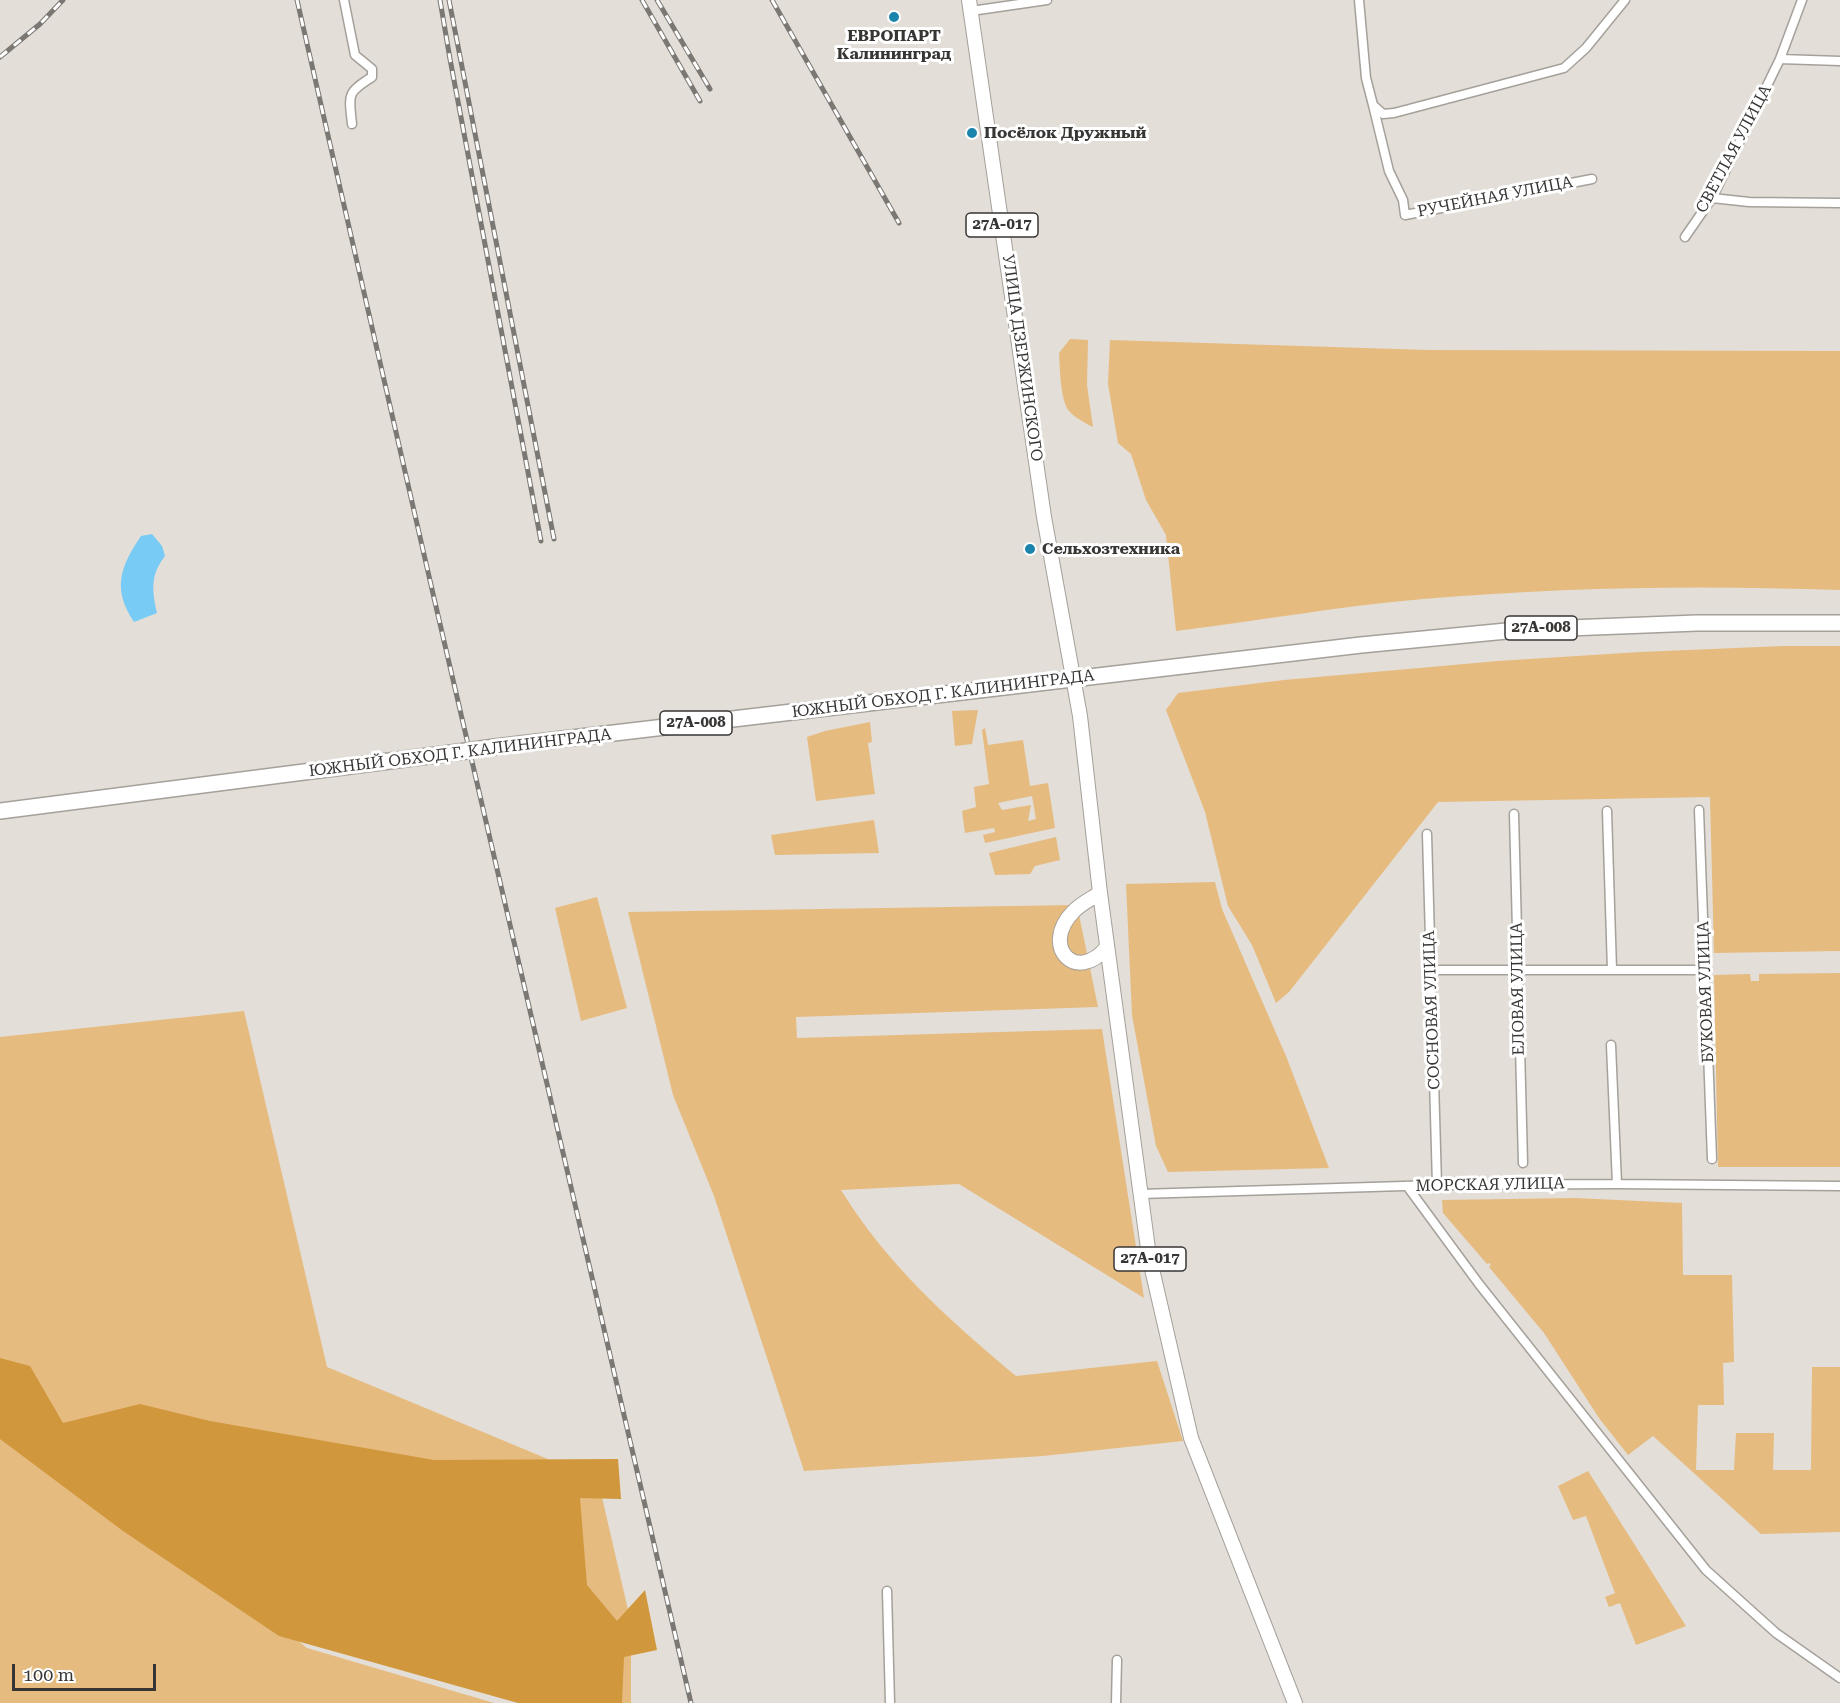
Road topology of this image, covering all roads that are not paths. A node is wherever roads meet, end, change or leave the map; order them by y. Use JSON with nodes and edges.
{"nodes":[{"id":1,"x":344,"y":0,"type":"edge"},
{"id":2,"x":1047,"y":0,"type":"edge"},
{"id":3,"x":1359,"y":0,"type":"edge"},
{"id":4,"x":1625,"y":0,"type":"edge"},
{"id":5,"x":1802,"y":0,"type":"edge"},
{"id":6,"x":970,"y":5,"type":"edge"},
{"id":7,"x":1780,"y":59,"type":"junction"},
{"id":8,"x":1840,"y":61,"type":"edge"},
{"id":9,"x":1373,"y":105,"type":"junction"},
{"id":10,"x":352,"y":124,"type":"dead end"},
{"id":11,"x":1592,"y":178,"type":"dead end"},
{"id":12,"x":1712,"y":198,"type":"junction"},
{"id":13,"x":1840,"y":203,"type":"edge"},
{"id":14,"x":1685,"y":237,"type":"dead end"},
{"id":15,"x":1840,"y":623,"type":"edge"},
{"id":16,"x":1073,"y":680,"type":"junction"},
{"id":17,"x":0,"y":809,"type":"edge"},
{"id":18,"x":1699,"y":810,"type":"dead end"},
{"id":19,"x":1607,"y":811,"type":"dead end"},
{"id":20,"x":1514,"y":814,"type":"dead end"},
{"id":21,"x":1428,"y":834,"type":"dead end"},
{"id":22,"x":1100,"y":893,"type":"junction"},
{"id":23,"x":1107,"y":947,"type":"junction"},
{"id":24,"x":1431,"y":970,"type":"junction"},
{"id":25,"x":1518,"y":970,"type":"junction"},
{"id":26,"x":1612,"y":970,"type":"junction"},
{"id":27,"x":1705,"y":970,"type":"junction"},
{"id":28,"x":1611,"y":1045,"type":"dead end"},
{"id":29,"x":1712,"y":1158,"type":"dead end"},
{"id":30,"x":1523,"y":1163,"type":"dead end"},
{"id":31,"x":1617,"y":1184,"type":"junction"},
{"id":32,"x":1437,"y":1185,"type":"junction"},
{"id":33,"x":1407,"y":1186,"type":"junction"},
{"id":34,"x":1840,"y":1186,"type":"edge"},
{"id":35,"x":1140,"y":1194,"type":"junction"},
{"id":36,"x":888,"y":1591,"type":"dead end"},
{"id":37,"x":1117,"y":1660,"type":"dead end"},
{"id":38,"x":1840,"y":1678,"type":"edge"},
{"id":39,"x":890,"y":1703,"type":"edge"},
{"id":40,"x":1116,"y":1703,"type":"edge"},
{"id":41,"x":1295,"y":1703,"type":"edge"}],
"edges":[{"from":1,"to":10,"type":"street"},
{"from":2,"to":6,"type":"street"},
{"from":3,"to":9,"type":"street"},
{"from":4,"to":9,"type":"street"},
{"from":5,"to":7,"type":"street","name":"СВЕТЛАЯ УЛИЦА"},
{"from":6,"to":16,"type":"main road","name":"УЛИЦА ДЗЕРЖИНСКОГО","number":"27А-017"},
{"from":7,"to":8,"type":"street"},
{"from":7,"to":12,"type":"street","name":"СВЕТЛАЯ УЛИЦА"},
{"from":9,"to":11,"type":"street","name":"РУЧЕЙНАЯ УЛИЦА"},
{"from":12,"to":13,"type":"street"},
{"from":12,"to":14,"type":"street","name":"СВЕТЛАЯ УЛИЦА"},
{"from":15,"to":16,"type":"highway","name":"ЮЖНЫЙ ОБХОД Г. КАЛИНИНГРАДА","number":"27А-008"},
{"from":16,"to":17,"type":"highway","name":"ЮЖНЫЙ ОБХОД Г. КАЛИНИНГРАДА","number":"27А-008","bridge":true},
{"from":16,"to":22,"type":"main road","number":"27А-017"},
{"from":18,"to":27,"type":"street","name":"БУКОВАЯ УЛИЦА"},
{"from":19,"to":26,"type":"street"},
{"from":20,"to":25,"type":"street","name":"ЕЛОВАЯ УЛИЦА"},
{"from":21,"to":24,"type":"street","name":"СОСНОВАЯ УЛИЦА"},
{"from":22,"to":23,"type":"main road","number":"27А-017"},
{"from":22,"to":23,"type":"main road"},
{"from":23,"to":35,"type":"main road","number":"27А-017"},
{"from":24,"to":25,"type":"street"},
{"from":24,"to":32,"type":"street","name":"СОСНОВАЯ УЛИЦА"},
{"from":25,"to":26,"type":"street"},
{"from":25,"to":30,"type":"street","name":"ЕЛОВАЯ УЛИЦА"},
{"from":26,"to":27,"type":"street"},
{"from":27,"to":29,"type":"street","name":"БУКОВАЯ УЛИЦА"},
{"from":28,"to":31,"type":"street"},
{"from":31,"to":32,"type":"street","name":"МОРСКАЯ УЛИЦА"},
{"from":31,"to":34,"type":"street","name":"МОРСКАЯ УЛИЦА"},
{"from":32,"to":33,"type":"street","name":"МОРСКАЯ УЛИЦА"},
{"from":33,"to":35,"type":"street","name":"МОРСКАЯ УЛИЦА"},
{"from":33,"to":38,"type":"street"},
{"from":35,"to":41,"type":"main road","number":"27А-017"},
{"from":36,"to":39,"type":"street"},
{"from":37,"to":40,"type":"street"}]}
